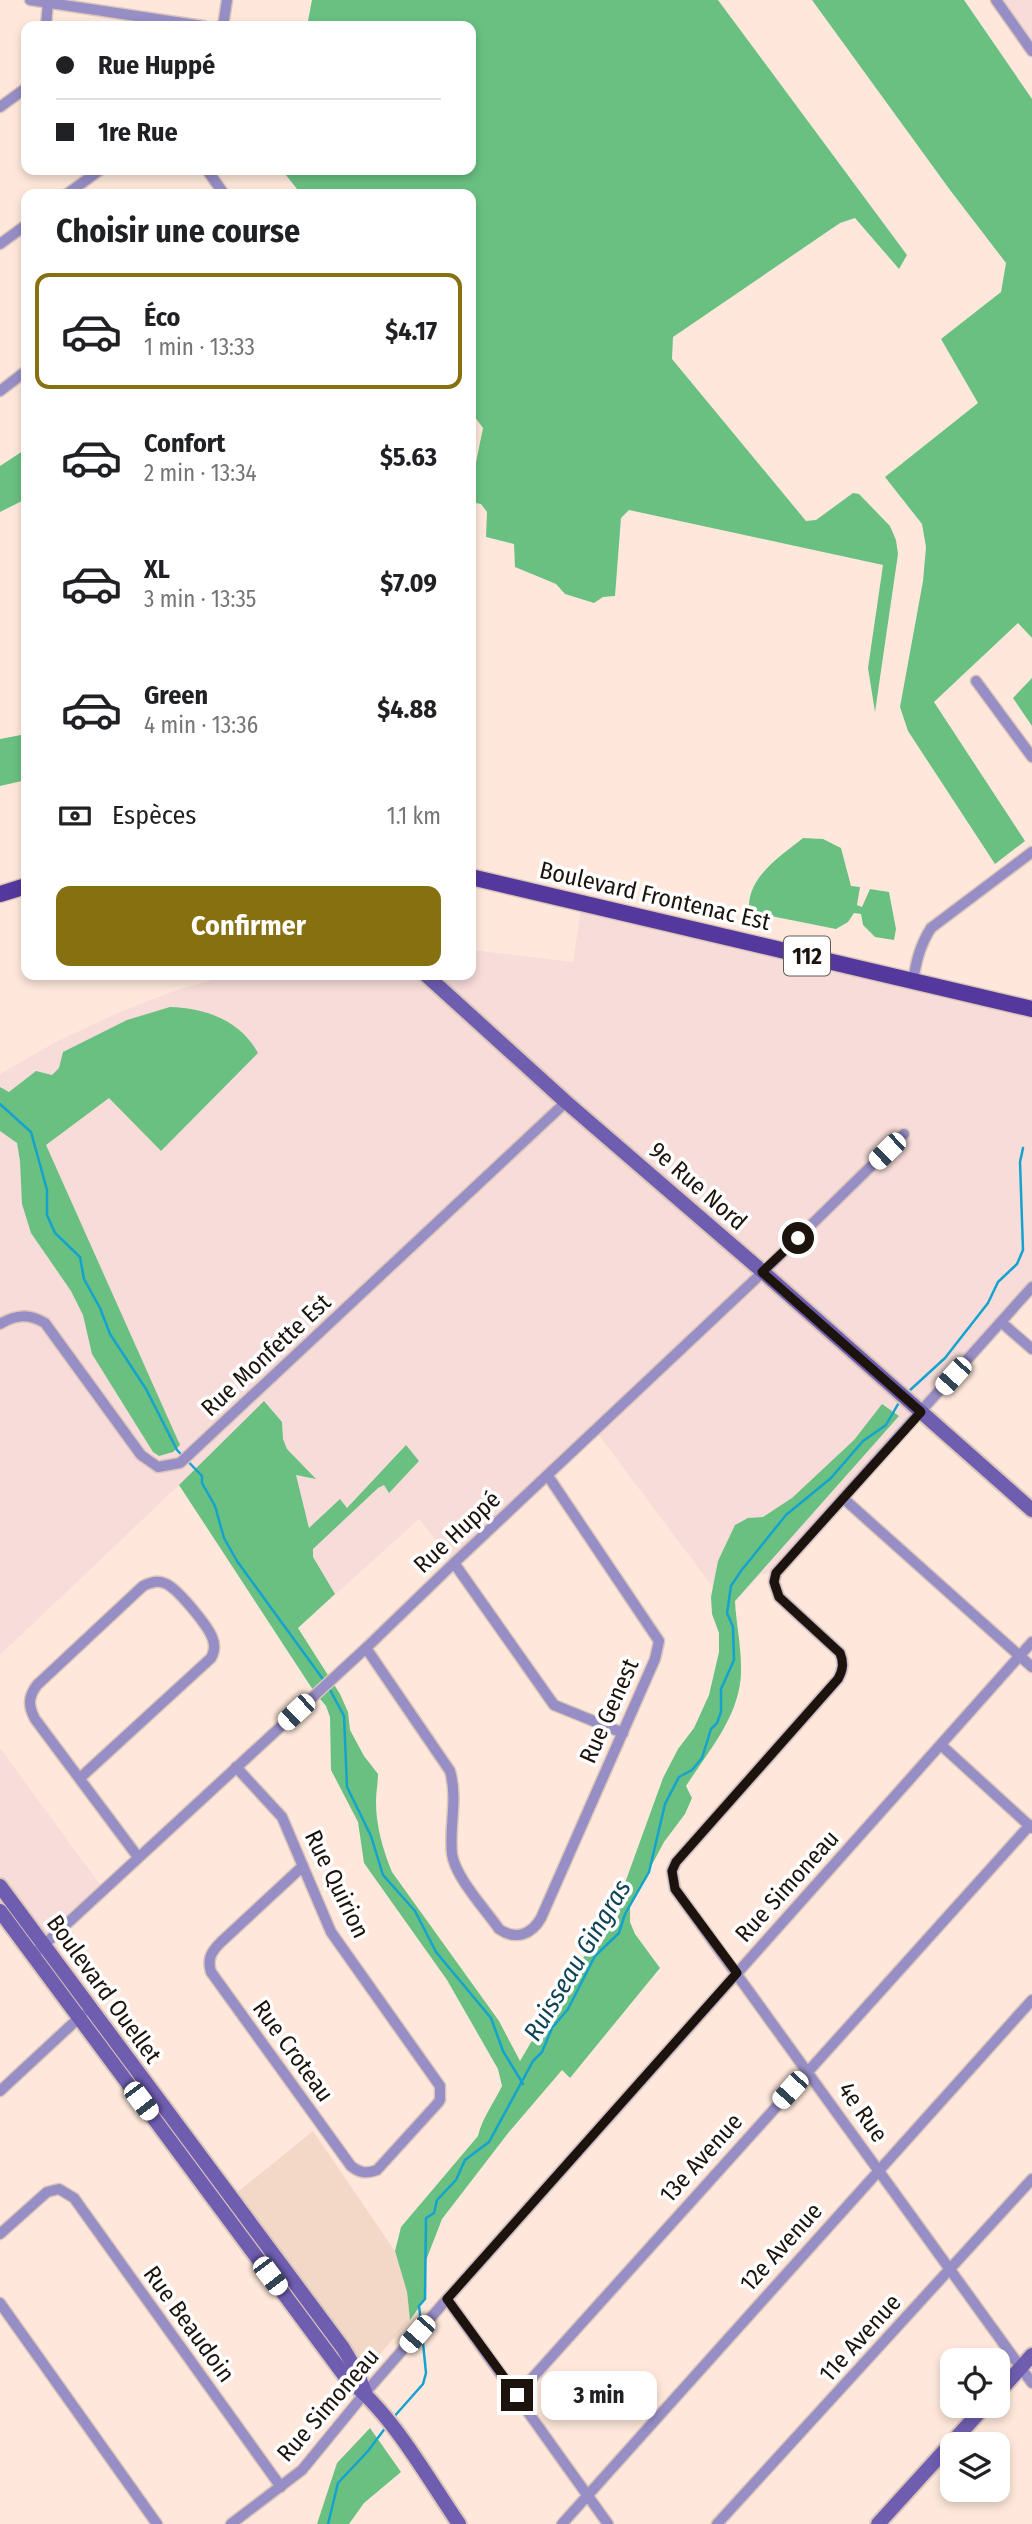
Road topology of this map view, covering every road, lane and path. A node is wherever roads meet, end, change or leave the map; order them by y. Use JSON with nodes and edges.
{"nodes":[{"id":1,"x":30,"y":0,"type":"edge"},
{"id":2,"x":227,"y":0,"type":"edge"},
{"id":3,"x":996,"y":0,"type":"edge"},
{"id":4,"x":48,"y":2,"type":"junction"},
{"id":5,"x":46,"y":21,"type":"edge"},
{"id":6,"x":171,"y":21,"type":"edge"},
{"id":7,"x":224,"y":21,"type":"edge"},
{"id":8,"x":1032,"y":51,"type":"edge"},
{"id":9,"x":21,"y":92,"type":"edge"},
{"id":10,"x":0,"y":107,"type":"edge"},
{"id":11,"x":93,"y":175,"type":"edge"},
{"id":12,"x":74,"y":189,"type":"edge"},
{"id":13,"x":21,"y":229,"type":"edge"},
{"id":14,"x":0,"y":244,"type":"edge"},
{"id":15,"x":21,"y":375,"type":"edge"},
{"id":16,"x":0,"y":391,"type":"edge"},
{"id":17,"x":976,"y":681,"type":"dead end"},
{"id":18,"x":1032,"y":757,"type":"edge"},
{"id":19,"x":1032,"y":852,"type":"edge"},
{"id":20,"x":476,"y":878,"type":"edge"},
{"id":21,"x":21,"y":888,"type":"edge"},
{"id":22,"x":0,"y":894,"type":"edge"},
{"id":23,"x":429,"y":980,"type":"edge"},
{"id":24,"x":913,"y":981,"type":"junction"},
{"id":25,"x":1032,"y":1009,"type":"edge"},
{"id":26,"x":566,"y":1102,"type":"junction"},
{"id":27,"x":904,"y":1134,"type":"dead end"},
{"id":28,"x":762,"y":1272,"type":"junction"},
{"id":29,"x":1032,"y":1287,"type":"edge"},
{"id":30,"x":1001,"y":1322,"type":"junction"},
{"id":31,"x":0,"y":1324,"type":"edge"},
{"id":32,"x":1032,"y":1349,"type":"edge"},
{"id":33,"x":921,"y":1412,"type":"junction"},
{"id":34,"x":548,"y":1476,"type":"junction"},
{"id":35,"x":843,"y":1498,"type":"junction"},
{"id":36,"x":1032,"y":1510,"type":"edge"},
{"id":37,"x":454,"y":1563,"type":"junction"},
{"id":38,"x":1032,"y":1642,"type":"edge"},
{"id":39,"x":366,"y":1648,"type":"junction"},
{"id":40,"x":1019,"y":1656,"type":"junction"},
{"id":41,"x":1032,"y":1667,"type":"edge"},
{"id":42,"x":623,"y":1733,"type":"junction"},
{"id":43,"x":941,"y":1745,"type":"junction"},
{"id":44,"x":236,"y":1767,"type":"junction"},
{"id":45,"x":80,"y":1778,"type":"junction"},
{"id":46,"x":1031,"y":1826,"type":"edge"},
{"id":47,"x":138,"y":1857,"type":"junction"},
{"id":48,"x":303,"y":1866,"type":"junction"},
{"id":49,"x":0,"y":1886,"type":"edge"},
{"id":50,"x":0,"y":1911,"type":"edge"},
{"id":51,"x":38,"y":1950,"type":"junction"},
{"id":52,"x":737,"y":1973,"type":"junction"},
{"id":53,"x":1032,"y":2000,"type":"edge"},
{"id":54,"x":90,"y":2008,"type":"junction"},
{"id":55,"x":79,"y":2019,"type":"junction"},
{"id":56,"x":808,"y":2070,"type":"junction"},
{"id":57,"x":0,"y":2091,"type":"edge"},
{"id":58,"x":441,"y":2092,"type":"joint"},
{"id":59,"x":877,"y":2170,"type":"junction"},
{"id":60,"x":1032,"y":2179,"type":"edge"},
{"id":61,"x":0,"y":2234,"type":"edge"},
{"id":62,"x":950,"y":2269,"type":"junction"},
{"id":63,"x":447,"y":2299,"type":"junction"},
{"id":64,"x":0,"y":2303,"type":"edge"},
{"id":65,"x":1032,"y":2355,"type":"edge"},
{"id":66,"x":1021,"y":2367,"type":"junction"},
{"id":67,"x":1010,"y":2379,"type":"edge"},
{"id":68,"x":1032,"y":2383,"type":"edge"},
{"id":69,"x":365,"y":2393,"type":"junction"},
{"id":70,"x":517,"y":2395,"type":"junction"},
{"id":71,"x":974,"y":2418,"type":"edge"},
{"id":72,"x":281,"y":2487,"type":"junction"},
{"id":73,"x":588,"y":2496,"type":"junction"},
{"id":74,"x":156,"y":2524,"type":"edge"},
{"id":75,"x":231,"y":2524,"type":"edge"},
{"id":76,"x":459,"y":2524,"type":"edge"},
{"id":77,"x":562,"y":2524,"type":"edge"},
{"id":78,"x":608,"y":2524,"type":"edge"},
{"id":79,"x":717,"y":2524,"type":"edge"},
{"id":80,"x":878,"y":2524,"type":"edge"}],
"edges":[{"from":1,"to":4,"type":"street"},
{"from":2,"to":7,"type":"street"},
{"from":3,"to":8,"type":"street"},
{"from":4,"to":5,"type":"street"},
{"from":4,"to":6,"type":"street"},
{"from":9,"to":10,"type":"street"},
{"from":11,"to":12,"type":"street"},
{"from":13,"to":14,"type":"street"},
{"from":15,"to":16,"type":"street"},
{"from":17,"to":18,"type":"street"},
{"from":19,"to":24,"type":"street"},
{"from":20,"to":24,"type":"main road","name":"Boulevard Frontenac Est","number":"112"},
{"from":21,"to":22,"type":"main road"},
{"from":23,"to":26,"type":"street","name":"9e Rue Nord"},
{"from":24,"to":25,"type":"main road","name":"Boulevard Frontenac Est","number":"112"},
{"from":26,"to":28,"type":"street","name":"9e Rue Nord"},
{"from":26,"to":31,"type":"street","name":"Rue Monfette Est"},
{"from":27,"to":28,"type":"street","name":"Rue Huppé"},
{"from":28,"to":33,"type":"street","name":"9e Rue Nord"},
{"from":28,"to":34,"type":"street","name":"Rue Huppé"},
{"from":29,"to":30,"type":"street"},
{"from":30,"to":32,"type":"street"},
{"from":30,"to":33,"type":"street"},
{"from":33,"to":35,"type":"street"},
{"from":33,"to":36,"type":"street","name":"9e Rue Nord"},
{"from":34,"to":37,"type":"street","name":"Rue Huppé"},
{"from":34,"to":42,"type":"street","name":"Rue Genest"},
{"from":35,"to":40,"type":"street"},
{"from":35,"to":52,"type":"street","name":"4e Rue"},
{"from":37,"to":39,"type":"street","name":"Rue Huppé"},
{"from":37,"to":42,"type":"street"},
{"from":38,"to":40,"type":"street","name":"Rue Simoneau"},
{"from":39,"to":42,"type":"street","name":"Rue Genest"},
{"from":39,"to":44,"type":"street","name":"Rue Huppé"},
{"from":40,"to":41,"type":"street"},
{"from":40,"to":43,"type":"street","name":"Rue Simoneau"},
{"from":43,"to":46,"type":"street"},
{"from":43,"to":52,"type":"street","name":"Rue Simoneau"},
{"from":44,"to":47,"type":"street","name":"Rue Huppé"},
{"from":44,"to":48,"type":"street","name":"Rue Quirion"},
{"from":45,"to":45,"type":"street"},
{"from":45,"to":47,"type":"street"},
{"from":46,"to":56,"type":"street","name":"13e Avenue"},
{"from":47,"to":51,"type":"street","name":"Rue Huppé"},
{"from":48,"to":58,"type":"street","name":"Rue Quirion"},
{"from":48,"to":58,"type":"street","name":"Rue Croteau"},
{"from":49,"to":51,"type":"street","name":"Boulevard Ouellet"},
{"from":50,"to":51,"type":"street","name":"Boulevard Ouellet"},
{"from":51,"to":54,"type":"street","name":"Boulevard Ouellet"},
{"from":51,"to":55,"type":"street","name":"Boulevard Ouellet"},
{"from":52,"to":56,"type":"street","name":"4e Rue"},
{"from":52,"to":63,"type":"street","name":"Rue Simoneau"},
{"from":53,"to":59,"type":"street","name":"12e Avenue"},
{"from":54,"to":55,"type":"street"},
{"from":54,"to":69,"type":"street","name":"Boulevard Ouellet"},
{"from":55,"to":57,"type":"street"},
{"from":55,"to":69,"type":"street","name":"Boulevard Ouellet"},
{"from":56,"to":59,"type":"street","name":"4e Rue"},
{"from":56,"to":70,"type":"street","name":"13e Avenue"},
{"from":59,"to":62,"type":"street","name":"4e Rue"},
{"from":59,"to":73,"type":"street","name":"12e Avenue"},
{"from":60,"to":62,"type":"street","name":"11e Avenue"},
{"from":61,"to":72,"type":"street","name":"Rue Beaudoin"},
{"from":62,"to":66,"type":"street","name":"4e Rue"},
{"from":62,"to":79,"type":"street","name":"11e Avenue"},
{"from":63,"to":69,"type":"street","name":"Rue Simoneau"},
{"from":63,"to":70,"type":"street"},
{"from":64,"to":74,"type":"street"},
{"from":65,"to":66,"type":"street"},
{"from":66,"to":67,"type":"street"},
{"from":66,"to":68,"type":"street","name":"4e Rue"},
{"from":69,"to":72,"type":"street","name":"Rue Simoneau"},
{"from":69,"to":76,"type":"street","name":"Boulevard Ouellet"},
{"from":70,"to":73,"type":"street"},
{"from":71,"to":80,"type":"street"},
{"from":72,"to":75,"type":"street","name":"Rue Simoneau"},
{"from":73,"to":77,"type":"street","name":"12e Avenue"},
{"from":73,"to":78,"type":"street"}]}
